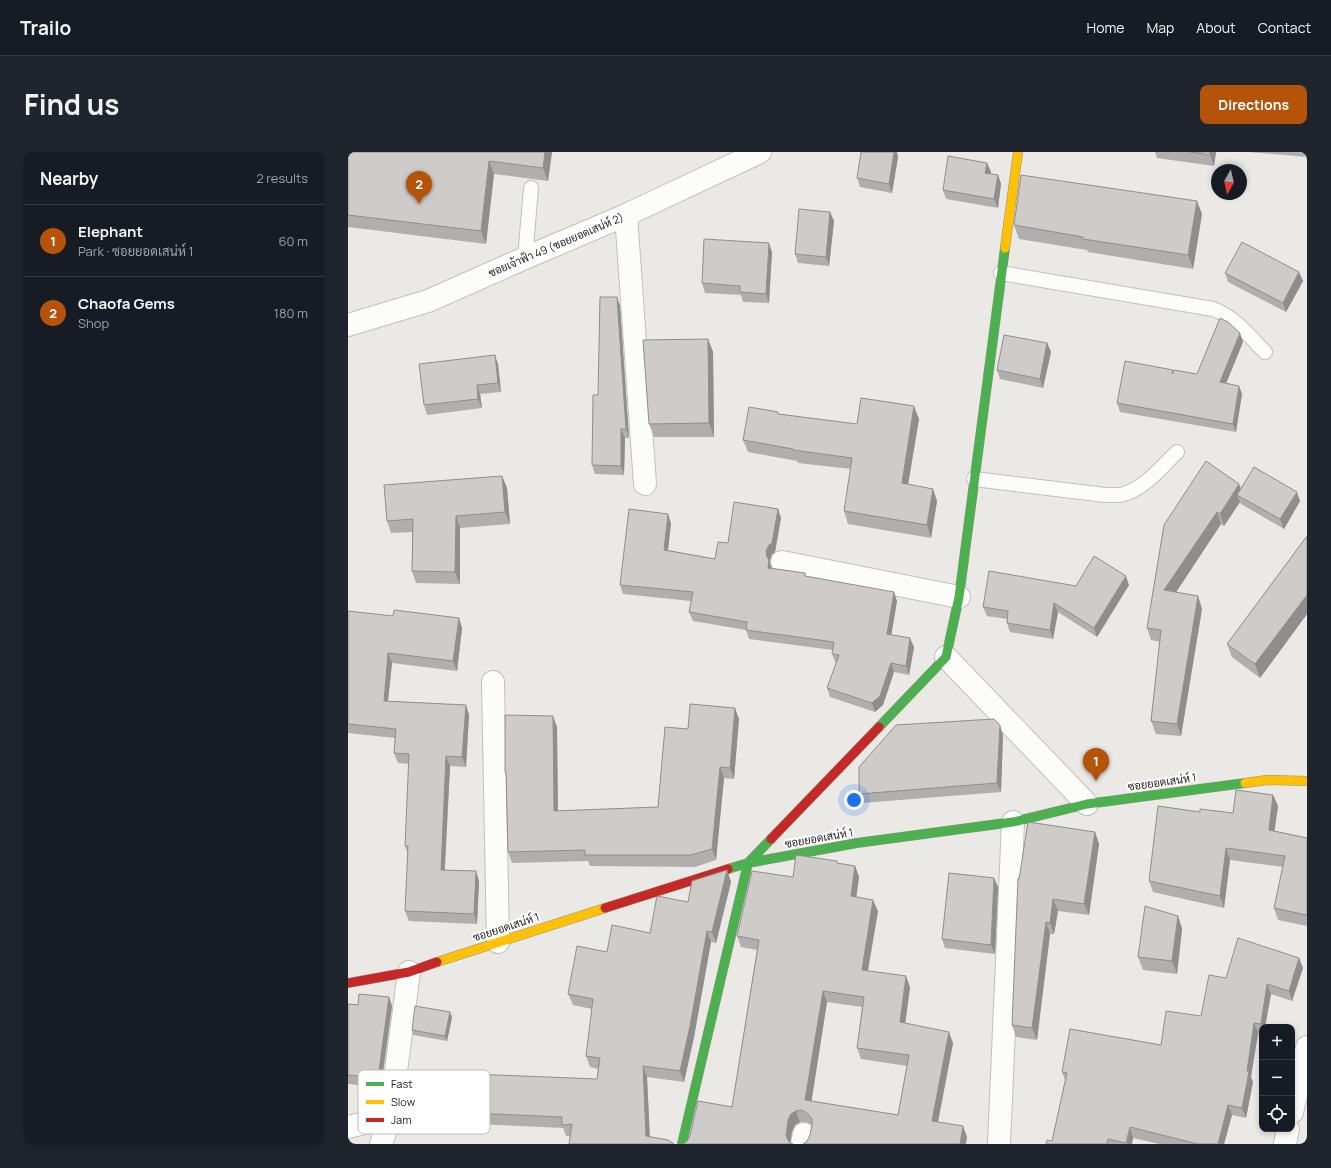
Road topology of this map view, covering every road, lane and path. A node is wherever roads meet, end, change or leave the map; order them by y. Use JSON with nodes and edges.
{"nodes":[{"id":1,"x":760,"y":152,"type":"edge"},
{"id":2,"x":1018,"y":152,"type":"edge"},
{"id":3,"x":531,"y":188,"type":"dead end"},
{"id":4,"x":626,"y":215,"type":"junction"},
{"id":5,"x":525,"y":258,"type":"junction"},
{"id":6,"x":1001,"y":273,"type":"junction"},
{"id":7,"x":348,"y":324,"type":"edge"},
{"id":8,"x":1265,"y":352,"type":"dead end"},
{"id":9,"x":1177,"y":452,"type":"dead end"},
{"id":10,"x":974,"y":478,"type":"junction"},
{"id":11,"x":645,"y":484,"type":"dead end"},
{"id":12,"x":782,"y":562,"type":"dead end"},
{"id":13,"x":959,"y":597,"type":"junction"},
{"id":14,"x":946,"y":657,"type":"junction"},
{"id":15,"x":494,"y":682,"type":"dead end"},
{"id":16,"x":1307,"y":781,"type":"edge"},
{"id":17,"x":1087,"y":804,"type":"junction"},
{"id":18,"x":1013,"y":822,"type":"junction"},
{"id":19,"x":748,"y":863,"type":"junction"},
{"id":20,"x":498,"y":942,"type":"junction"},
{"id":21,"x":409,"y":972,"type":"junction"},
{"id":22,"x":348,"y":983,"type":"edge"},
{"id":23,"x":1307,"y":1047,"type":"edge"},
{"id":24,"x":396,"y":1070,"type":"edge"},
{"id":25,"x":1295,"y":1099,"type":"edge"},
{"id":26,"x":358,"y":1124,"type":"edge"},
{"id":27,"x":348,"y":1126,"type":"edge"},
{"id":28,"x":1287,"y":1132,"type":"edge"},
{"id":29,"x":384,"y":1134,"type":"edge"},
{"id":30,"x":381,"y":1144,"type":"edge"},
{"id":31,"x":682,"y":1144,"type":"edge"},
{"id":32,"x":999,"y":1144,"type":"edge"},
{"id":33,"x":1284,"y":1144,"type":"edge"}],
"edges":[{"from":1,"to":4,"type":"street","name":"ซอยเจ้าฟ้า 49 (ซอยยอดเสน่ห์ 2)"},
{"from":2,"to":6,"type":"street"},
{"from":3,"to":5,"type":"lane"},
{"from":4,"to":5,"type":"street","name":"ซอยเจ้าฟ้า 49 (ซอยยอดเสน่ห์ 2)"},
{"from":4,"to":11,"type":"street"},
{"from":5,"to":7,"type":"street","name":"ซอยเจ้าฟ้า 49 (ซอยยอดเสน่ห์ 2)"},
{"from":6,"to":8,"type":"lane"},
{"from":6,"to":10,"type":"street"},
{"from":9,"to":10,"type":"lane"},
{"from":10,"to":13,"type":"street"},
{"from":12,"to":13,"type":"street"},
{"from":13,"to":14,"type":"street"},
{"from":14,"to":17,"type":"street"},
{"from":14,"to":19,"type":"street"},
{"from":15,"to":20,"type":"street"},
{"from":16,"to":17,"type":"street","name":"ซอยยอดเสน่ห์ 1"},
{"from":17,"to":18,"type":"street","name":"ซอยยอดเสน่ห์ 1"},
{"from":18,"to":19,"type":"street","name":"ซอยยอดเสน่ห์ 1"},
{"from":18,"to":32,"type":"street"},
{"from":19,"to":20,"type":"street","name":"ซอยยอดเสน่ห์ 1"},
{"from":19,"to":31,"type":"street"},
{"from":20,"to":21,"type":"street","name":"ซอยยอดเสน่ห์ 1"},
{"from":21,"to":22,"type":"street","name":"ซอยยอดเสน่ห์ 1"},
{"from":21,"to":24,"type":"street"},
{"from":23,"to":25,"type":"street"},
{"from":26,"to":27,"type":"street"},
{"from":28,"to":33,"type":"street"},
{"from":29,"to":30,"type":"street"}]}
